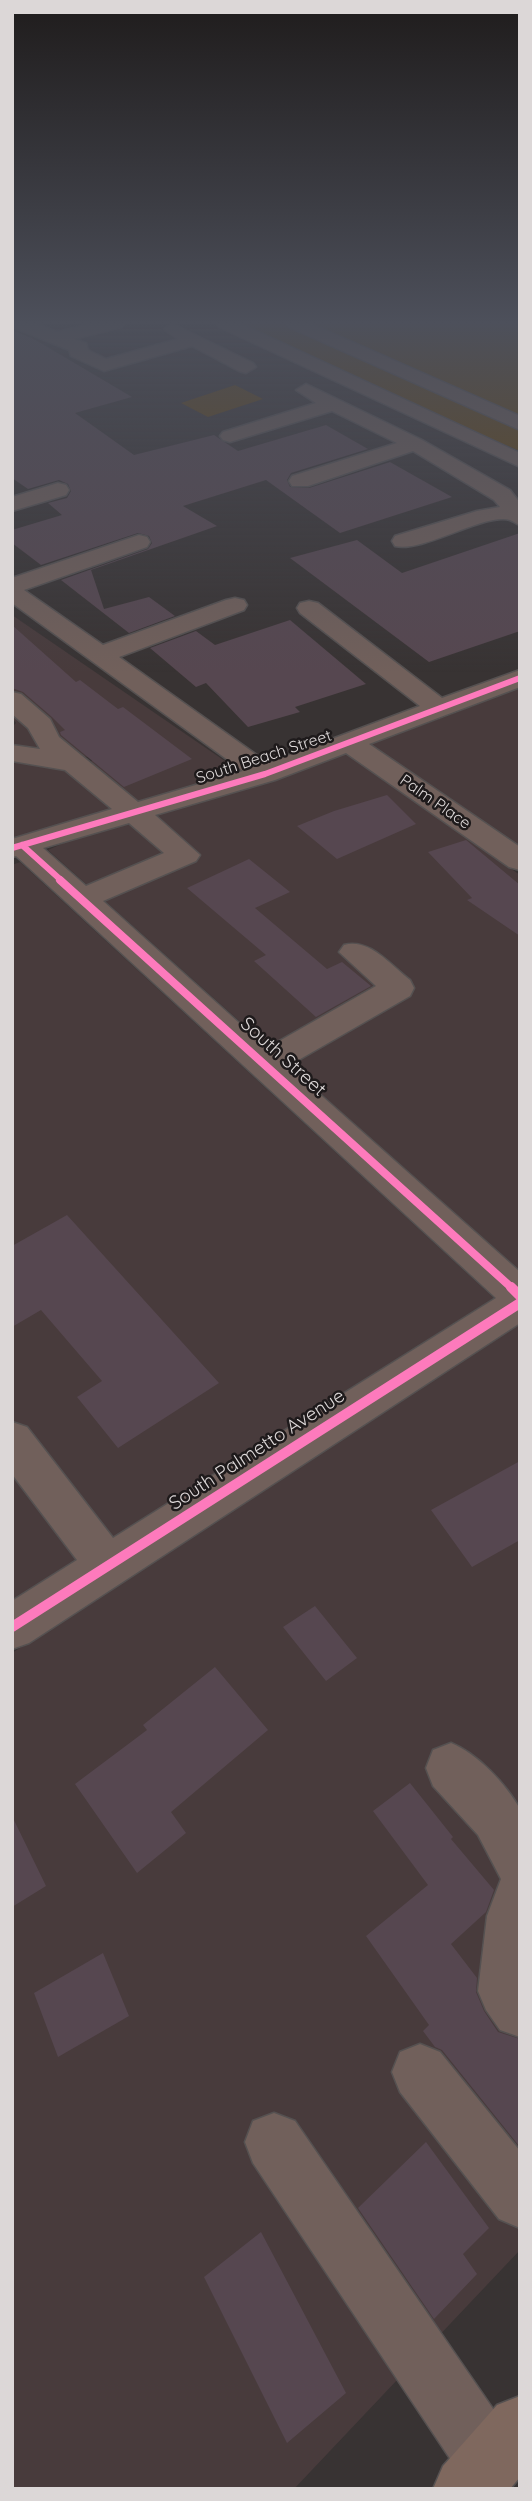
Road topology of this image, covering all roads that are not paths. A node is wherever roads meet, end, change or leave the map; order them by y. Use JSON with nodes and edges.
{"nodes":[{"id":1,"x":408,"y":440,"type":"edge"},
{"id":2,"x":475,"y":440,"type":"edge"},
{"id":3,"x":504,"y":440,"type":"edge"},
{"id":4,"x":415,"y":443,"type":"junction"},
{"id":5,"x":486,"y":445,"type":"junction"},
{"id":6,"x":520,"y":461,"type":"edge"},
{"id":7,"x":300,"y":481,"type":"dead end"},
{"id":8,"x":58,"y":489,"type":"dead end"},
{"id":9,"x":12,"y":504,"type":"edge"},
{"id":10,"x":517,"y":515,"type":"edge"},
{"id":11,"x":403,"y":541,"type":"dead end"},
{"id":12,"x":139,"y":542,"type":"dead end"},
{"id":13,"x":12,"y":586,"type":"edge"},
{"id":14,"x":12,"y":592,"type":"edge"},
{"id":15,"x":234,"y":605,"type":"dead end"},
{"id":16,"x":309,"y":608,"type":"dead end"},
{"id":17,"x":100,"y":655,"type":"junction"},
{"id":18,"x":520,"y":678,"type":"edge"},
{"id":19,"x":12,"y":700,"type":"edge"},
{"id":20,"x":440,"y":709,"type":"junction"},
{"id":21,"x":349,"y":743,"type":"junction"},
{"id":22,"x":13,"y":753,"type":"edge"},
{"id":23,"x":74,"y":763,"type":"junction"},
{"id":24,"x":265,"y":774,"type":"junction"},
{"id":25,"x":134,"y":812,"type":"junction"},
{"id":26,"x":17,"y":846,"type":"edge"},
{"id":27,"x":520,"y":861,"type":"edge"},
{"id":28,"x":82,"y":899,"type":"junction"},
{"id":29,"x":355,"y":952,"type":"dead end"},
{"id":30,"x":264,"y":1065,"type":"junction"},
{"id":31,"x":520,"y":1296,"type":"edge"},
{"id":32,"x":520,"y":1303,"type":"edge"},
{"id":33,"x":12,"y":1440,"type":"edge"},
{"id":34,"x":108,"y":1566,"type":"junction"},
{"id":35,"x":12,"y":1627,"type":"edge"},
{"id":36,"x":451,"y":1768,"type":"dead end"},
{"id":37,"x":520,"y":1862,"type":"edge"},
{"id":38,"x":520,"y":1896,"type":"edge"},
{"id":39,"x":520,"y":2010,"type":"edge"},
{"id":40,"x":420,"y":2072,"type":"dead end"},
{"id":41,"x":274,"y":2142,"type":"dead end"},
{"id":42,"x":520,"y":2198,"type":"edge"},
{"id":43,"x":492,"y":2459,"type":"edge"}],
"edges":[{"from":1,"to":4,"type":"street"},
{"from":2,"to":5,"type":"street"},
{"from":3,"to":5,"type":"street"},
{"from":4,"to":7,"type":"street"},
{"from":4,"to":10,"type":"street"},
{"from":5,"to":6,"type":"street"},
{"from":8,"to":9,"type":"street"},
{"from":10,"to":11,"type":"street"},
{"from":12,"to":13,"type":"street"},
{"from":14,"to":17,"type":"street"},
{"from":15,"to":17,"type":"street"},
{"from":16,"to":20,"type":"street"},
{"from":17,"to":24,"type":"street"},
{"from":18,"to":20,"type":"street","name":"South Beach Street"},
{"from":19,"to":23,"type":"street"},
{"from":20,"to":21,"type":"street","name":"South Beach Street"},
{"from":21,"to":24,"type":"street","name":"South Beach Street"},
{"from":21,"to":27,"type":"street","name":"Palm Place"},
{"from":22,"to":23,"type":"street"},
{"from":23,"to":25,"type":"street"},
{"from":24,"to":25,"type":"street","name":"South Beach Street"},
{"from":25,"to":26,"type":"street","name":"South Beach Street"},
{"from":25,"to":28,"type":"street"},
{"from":26,"to":28,"type":"street","name":"South Street"},
{"from":28,"to":30,"type":"street","name":"South Street"},
{"from":29,"to":30,"type":"street"},
{"from":30,"to":31,"type":"street","name":"South Street"},
{"from":32,"to":34,"type":"street","name":"South Palmetto Avenue"},
{"from":33,"to":34,"type":"street"},
{"from":34,"to":35,"type":"street","name":"South Palmetto Avenue"},
{"from":36,"to":37,"type":"street"},
{"from":38,"to":39,"type":"street"},
{"from":40,"to":42,"type":"street"},
{"from":41,"to":43,"type":"street"}]}
